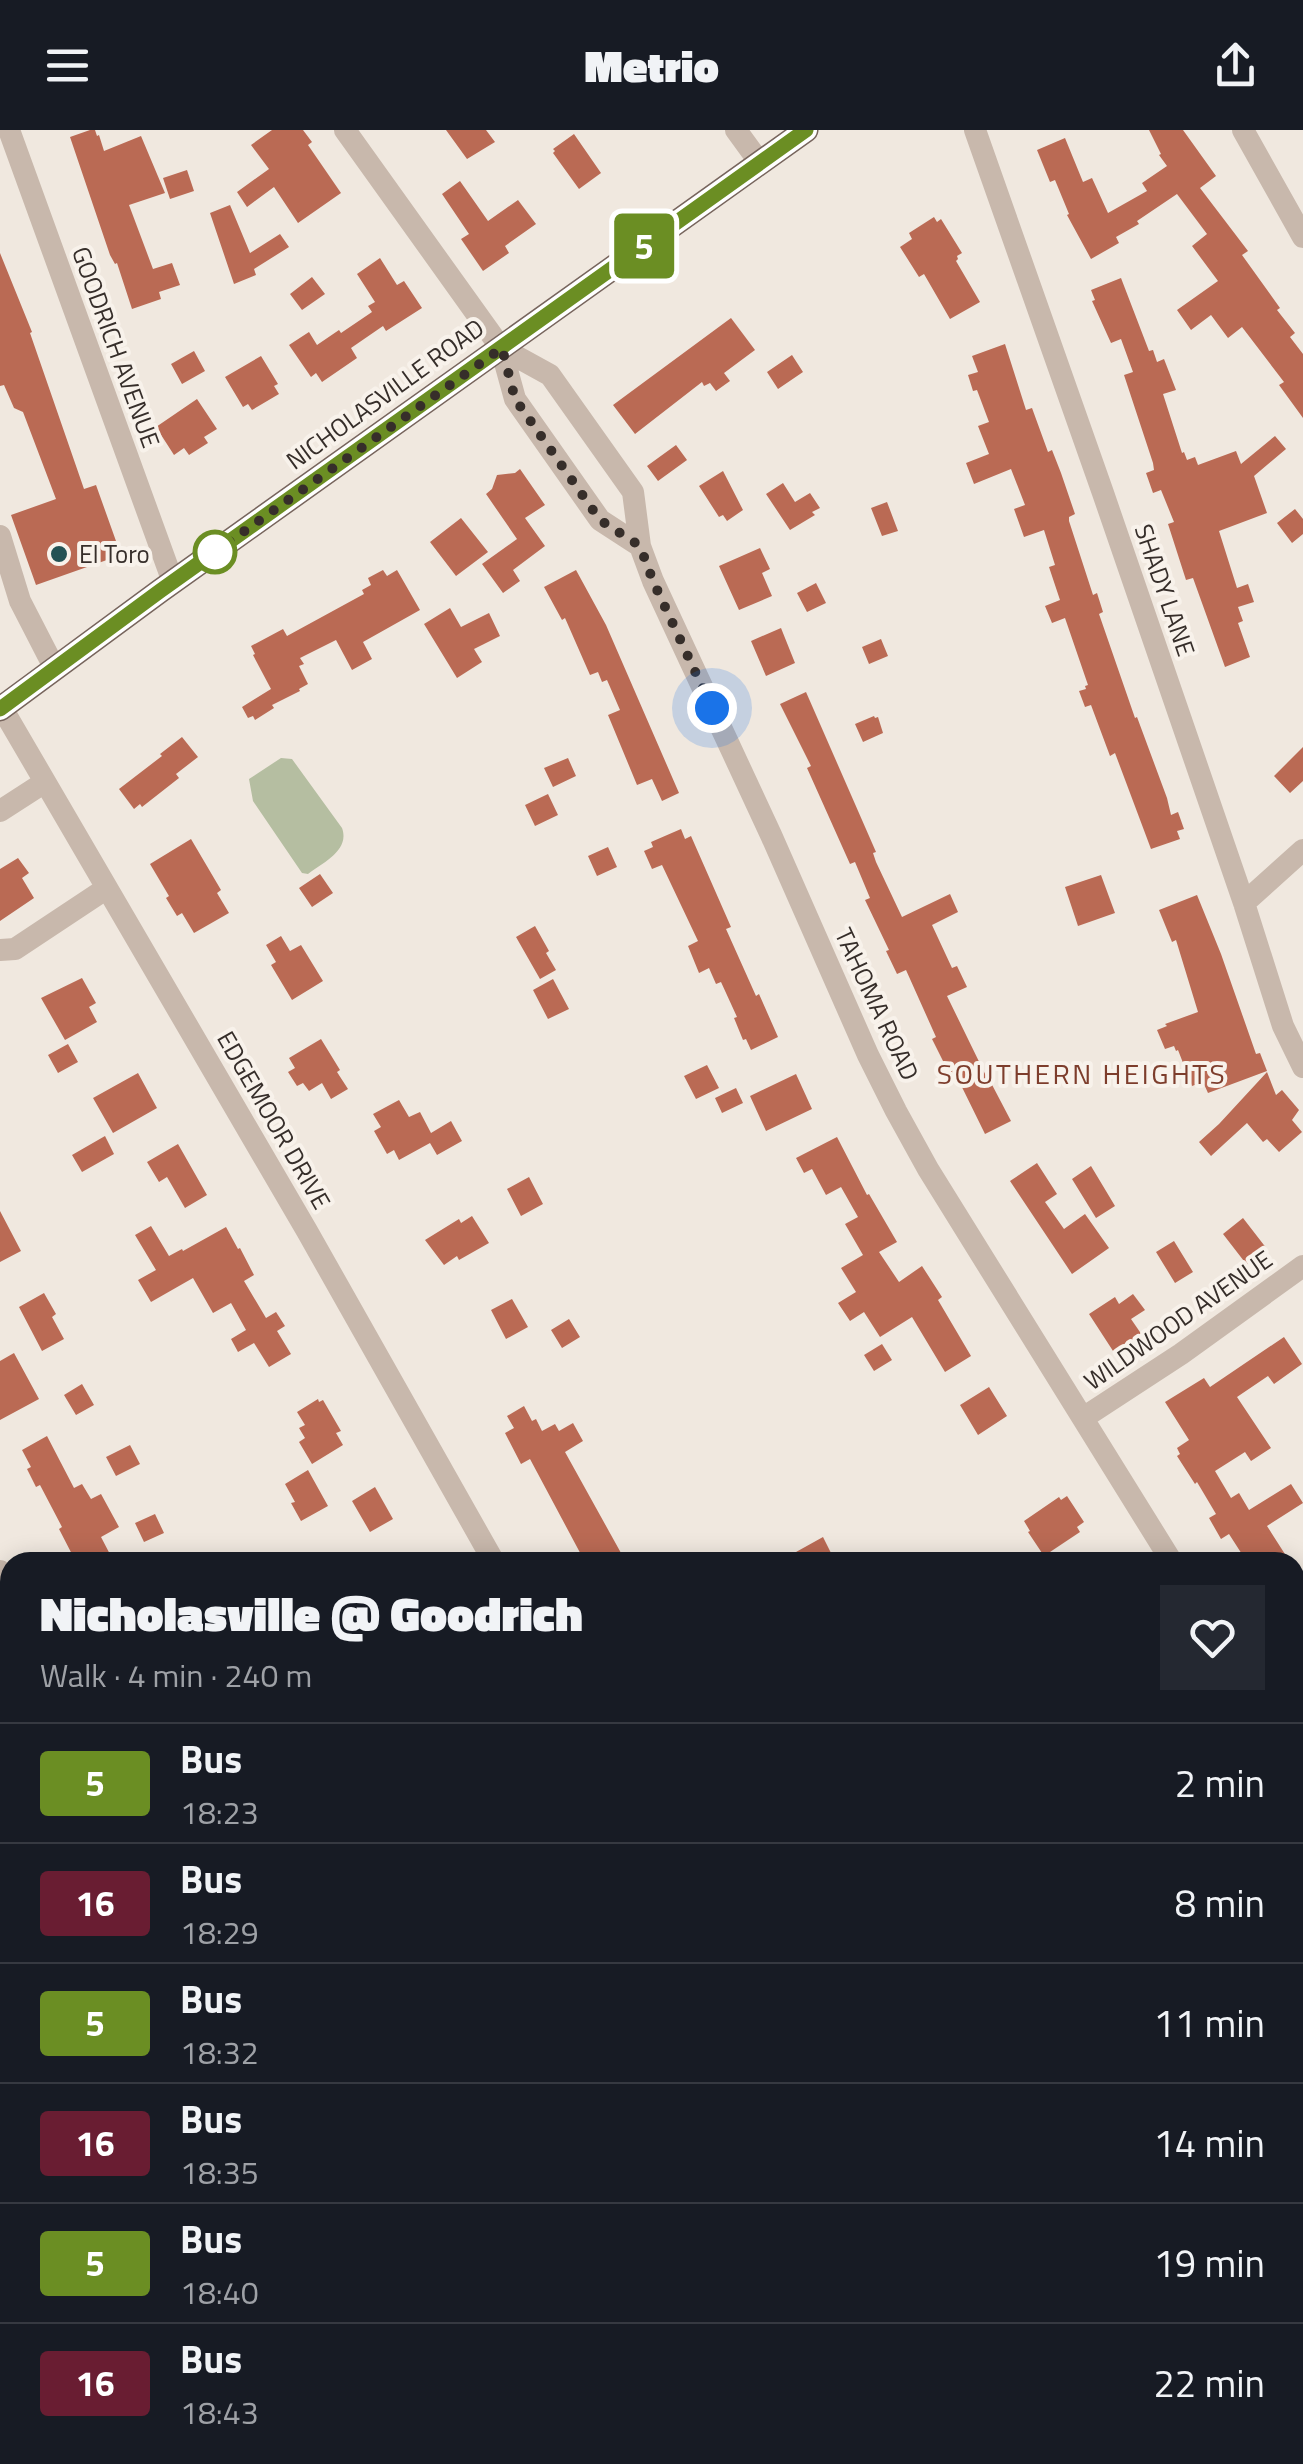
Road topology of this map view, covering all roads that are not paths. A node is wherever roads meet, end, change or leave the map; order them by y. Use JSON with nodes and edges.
{"nodes":[{"id":1,"x":9,"y":130,"type":"edge"},
{"id":2,"x":345,"y":130,"type":"edge"},
{"id":3,"x":736,"y":130,"type":"edge"},
{"id":4,"x":806,"y":130,"type":"edge"},
{"id":5,"x":975,"y":130,"type":"edge"},
{"id":6,"x":1243,"y":130,"type":"edge"},
{"id":7,"x":760,"y":163,"type":"junction"},
{"id":8,"x":1303,"y":237,"type":"edge"},
{"id":9,"x":502,"y":348,"type":"junction"},
{"id":10,"x":0,"y":536,"type":"edge"},
{"id":11,"x":640,"y":546,"type":"junction"},
{"id":12,"x":173,"y":582,"type":"junction"},
{"id":13,"x":55,"y":669,"type":"junction"},
{"id":14,"x":1,"y":708,"type":"edge"},
{"id":15,"x":45,"y":782,"type":"junction"},
{"id":16,"x":10,"y":805,"type":"edge"},
{"id":17,"x":1303,"y":850,"type":"edge"},
{"id":18,"x":107,"y":888,"type":"junction"},
{"id":19,"x":1244,"y":903,"type":"junction"},
{"id":20,"x":0,"y":950,"type":"edge"},
{"id":21,"x":1303,"y":1066,"type":"edge"},
{"id":22,"x":1303,"y":1266,"type":"edge"},
{"id":23,"x":1083,"y":1418,"type":"junction"},
{"id":24,"x":488,"y":1552,"type":"edge"},
{"id":25,"x":1166,"y":1552,"type":"edge"}],
"edges":[{"from":1,"to":12,"type":"street","name":"GOODRICH AVENUE"},
{"from":2,"to":9,"type":"street"},
{"from":3,"to":7,"type":"street"},
{"from":4,"to":7,"type":"main road","name":"NICHOLASVILLE ROAD"},
{"from":5,"to":19,"type":"street","name":"SHADY LANE"},
{"from":6,"to":8,"type":"street"},
{"from":7,"to":9,"type":"main road","name":"NICHOLASVILLE ROAD"},
{"from":9,"to":11,"type":"street"},
{"from":9,"to":11,"type":"street","name":"TAHOMA ROAD"},
{"from":9,"to":12,"type":"main road","name":"NICHOLASVILLE ROAD"},
{"from":10,"to":13,"type":"street"},
{"from":11,"to":23,"type":"street","name":"TAHOMA ROAD"},
{"from":12,"to":13,"type":"main road","name":"NICHOLASVILLE ROAD"},
{"from":13,"to":14,"type":"main road","name":"NICHOLASVILLE ROAD"},
{"from":14,"to":15,"type":"street","name":"EDGEMOOR DRIVE"},
{"from":15,"to":16,"type":"street"},
{"from":15,"to":18,"type":"street","name":"EDGEMOOR DRIVE"},
{"from":17,"to":19,"type":"street"},
{"from":18,"to":20,"type":"street"},
{"from":18,"to":24,"type":"street","name":"EDGEMOOR DRIVE"},
{"from":19,"to":21,"type":"street","name":"SHADY LANE"},
{"from":22,"to":23,"type":"street","name":"WILDWOOD AVENUE"},
{"from":23,"to":25,"type":"street","name":"TAHOMA ROAD"}]}
